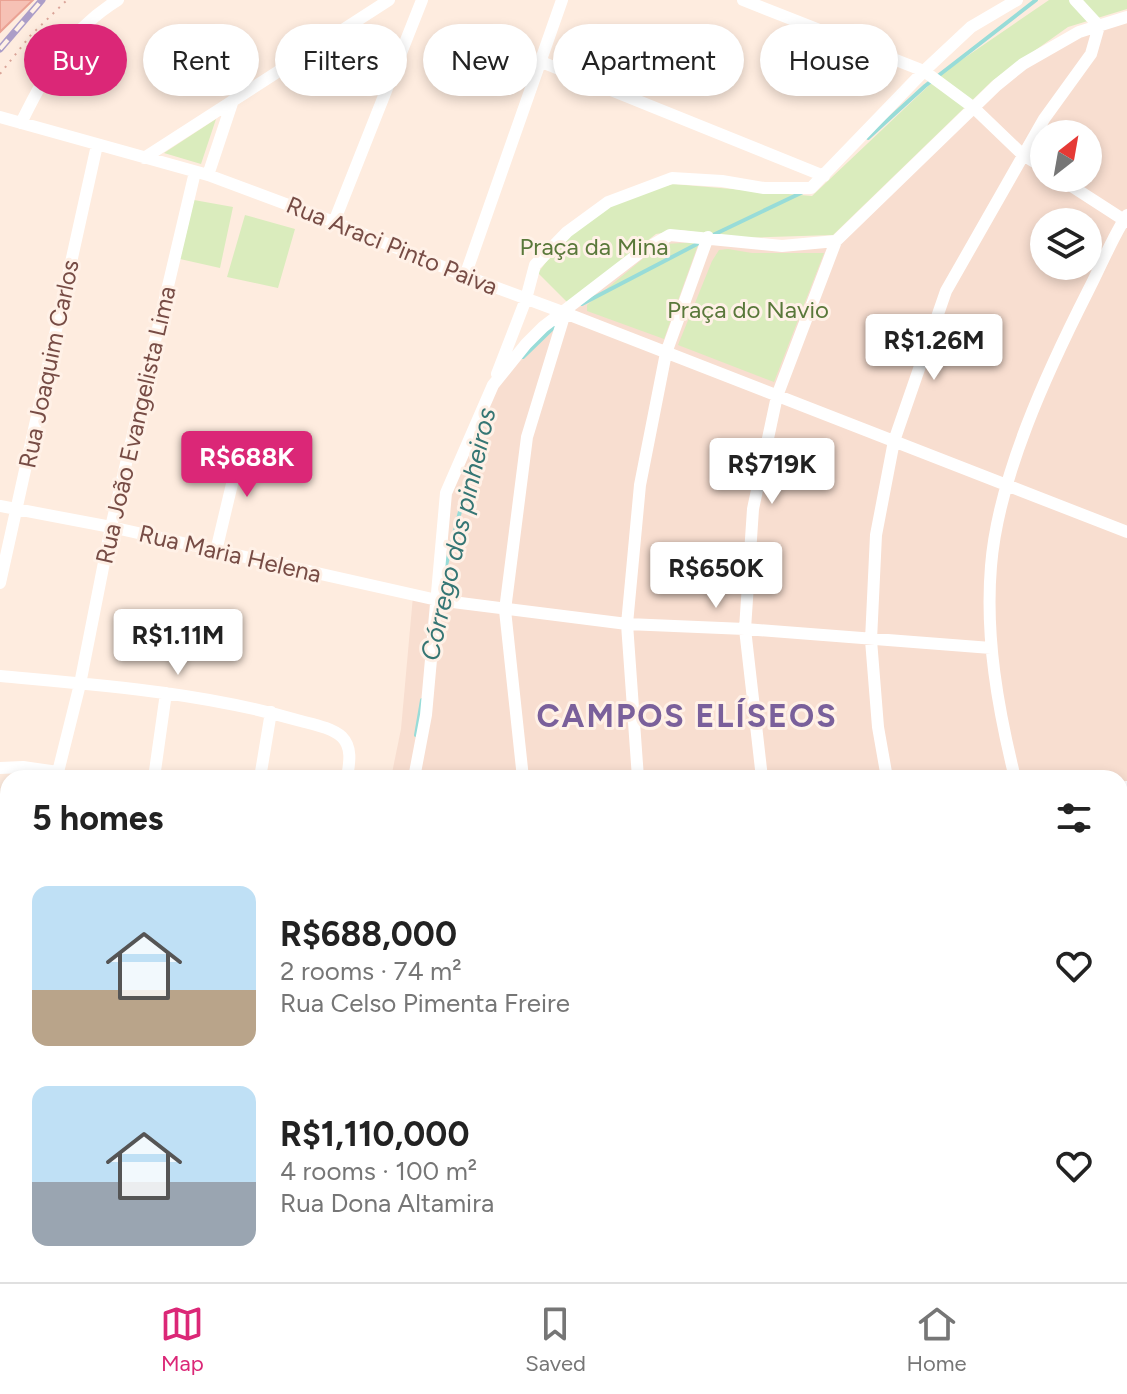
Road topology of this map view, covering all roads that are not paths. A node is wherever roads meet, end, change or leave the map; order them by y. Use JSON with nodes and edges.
{"nodes":[{"id":1,"x":118,"y":0,"type":"edge"},
{"id":2,"x":389,"y":0,"type":"edge"},
{"id":3,"x":422,"y":0,"type":"edge"},
{"id":4,"x":562,"y":0,"type":"edge"},
{"id":5,"x":743,"y":0,"type":"edge"},
{"id":6,"x":1017,"y":0,"type":"edge"},
{"id":7,"x":1075,"y":0,"type":"edge"},
{"id":8,"x":1127,"y":17,"type":"edge"},
{"id":9,"x":1099,"y":26,"type":"junction"},
{"id":10,"x":539,"y":61,"type":"junction"},
{"id":11,"x":924,"y":71,"type":"junction"},
{"id":12,"x":233,"y":100,"type":"junction"},
{"id":13,"x":974,"y":108,"type":"junction"},
{"id":14,"x":0,"y":117,"type":"edge"},
{"id":15,"x":21,"y":123,"type":"junction"},
{"id":16,"x":97,"y":145,"type":"junction"},
{"id":17,"x":1023,"y":155,"type":"junction"},
{"id":18,"x":144,"y":158,"type":"junction"},
{"id":19,"x":1030,"y":159,"type":"edge"},
{"id":20,"x":201,"y":174,"type":"junction"},
{"id":21,"x":824,"y":176,"type":"junction"},
{"id":22,"x":1082,"y":192,"type":"edge"},
{"id":23,"x":1126,"y":219,"type":"edge"},
{"id":24,"x":334,"y":222,"type":"junction"},
{"id":25,"x":708,"y":237,"type":"junction"},
{"id":26,"x":836,"y":241,"type":"junction"},
{"id":27,"x":465,"y":276,"type":"junction"},
{"id":28,"x":526,"y":299,"type":"junction"},
{"id":29,"x":565,"y":313,"type":"junction"},
{"id":30,"x":666,"y":353,"type":"junction"},
{"id":31,"x":493,"y":385,"type":"junction"},
{"id":32,"x":777,"y":396,"type":"junction"},
{"id":33,"x":243,"y":438,"type":"dead end"},
{"id":34,"x":894,"y":441,"type":"junction"},
{"id":35,"x":1006,"y":483,"type":"junction"},
{"id":36,"x":0,"y":506,"type":"edge"},
{"id":37,"x":17,"y":509,"type":"junction"},
{"id":38,"x":111,"y":527,"type":"junction"},
{"id":39,"x":1127,"y":532,"type":"edge"},
{"id":40,"x":216,"y":551,"type":"junction"},
{"id":41,"x":0,"y":583,"type":"edge"},
{"id":42,"x":437,"y":600,"type":"junction"},
{"id":43,"x":505,"y":610,"type":"junction"},
{"id":44,"x":627,"y":624,"type":"junction"},
{"id":45,"x":745,"y":629,"type":"junction"},
{"id":46,"x":871,"y":640,"type":"junction"},
{"id":47,"x":991,"y":648,"type":"junction"},
{"id":48,"x":0,"y":676,"type":"edge"},
{"id":49,"x":80,"y":684,"type":"junction"},
{"id":50,"x":166,"y":693,"type":"junction"},
{"id":51,"x":271,"y":712,"type":"junction"},
{"id":52,"x":0,"y":768,"type":"edge"},
{"id":53,"x":44,"y":770,"type":"edge"},
{"id":54,"x":58,"y":770,"type":"edge"},
{"id":55,"x":155,"y":770,"type":"edge"},
{"id":56,"x":261,"y":770,"type":"edge"},
{"id":57,"x":348,"y":770,"type":"edge"},
{"id":58,"x":416,"y":770,"type":"edge"},
{"id":59,"x":522,"y":770,"type":"edge"},
{"id":60,"x":637,"y":770,"type":"edge"},
{"id":61,"x":761,"y":770,"type":"edge"},
{"id":62,"x":886,"y":770,"type":"edge"},
{"id":63,"x":1013,"y":770,"type":"edge"}],
"edges":[{"from":1,"to":15,"type":"street"},
{"from":2,"to":12,"type":"street"},
{"from":3,"to":24,"type":"street"},
{"from":4,"to":10,"type":"street"},
{"from":5,"to":11,"type":"street"},
{"from":6,"to":11,"type":"street"},
{"from":7,"to":9,"type":"street"},
{"from":8,"to":9,"type":"street"},
{"from":9,"to":13,"type":"street"},
{"from":9,"to":17,"type":"street"},
{"from":10,"to":21,"type":"street"},
{"from":10,"to":27,"type":"street"},
{"from":11,"to":13,"type":"street"},
{"from":11,"to":21,"type":"street"},
{"from":12,"to":18,"type":"street"},
{"from":12,"to":20,"type":"street","name":"Rua João Evangelista Lima"},
{"from":13,"to":17,"type":"street"},
{"from":13,"to":26,"type":"street"},
{"from":14,"to":15,"type":"street","name":"Rua Araci Pinto Paiva"},
{"from":15,"to":16,"type":"street","name":"Rua Araci Pinto Paiva"},
{"from":16,"to":18,"type":"street","name":"Rua Araci Pinto Paiva"},
{"from":16,"to":37,"type":"street","name":"Rua Joaquim Carlos"},
{"from":17,"to":19,"type":"street"},
{"from":17,"to":34,"type":"street"},
{"from":18,"to":20,"type":"street","name":"Rua Araci Pinto Paiva"},
{"from":20,"to":24,"type":"street","name":"Rua Araci Pinto Paiva"},
{"from":20,"to":38,"type":"street","name":"Rua João Evangelista Lima"},
{"from":21,"to":28,"type":"street"},
{"from":22,"to":23,"type":"street"},
{"from":23,"to":35,"type":"street"},
{"from":24,"to":27,"type":"street","name":"Rua Araci Pinto Paiva"},
{"from":25,"to":26,"type":"street"},
{"from":25,"to":29,"type":"street"},
{"from":25,"to":30,"type":"street"},
{"from":26,"to":32,"type":"street"},
{"from":27,"to":28,"type":"street","name":"Rua Araci Pinto Paiva"},
{"from":28,"to":29,"type":"street","name":"Rua Araci Pinto Paiva"},
{"from":28,"to":31,"type":"street"},
{"from":29,"to":30,"type":"street","name":"Rua Araci Pinto Paiva"},
{"from":29,"to":31,"type":"street"},
{"from":29,"to":43,"type":"street"},
{"from":30,"to":32,"type":"street","name":"Rua Araci Pinto Paiva"},
{"from":30,"to":44,"type":"street"},
{"from":31,"to":42,"type":"street"},
{"from":32,"to":34,"type":"street","name":"Rua Araci Pinto Paiva"},
{"from":32,"to":45,"type":"street"},
{"from":33,"to":40,"type":"street"},
{"from":34,"to":35,"type":"street","name":"Rua Araci Pinto Paiva"},
{"from":34,"to":46,"type":"street"},
{"from":35,"to":39,"type":"street","name":"Rua Araci Pinto Paiva"},
{"from":35,"to":47,"type":"street"},
{"from":36,"to":37,"type":"street","name":"Rua Maria Helena"},
{"from":37,"to":38,"type":"street","name":"Rua Maria Helena"},
{"from":37,"to":41,"type":"street","name":"Rua Joaquim Carlos"},
{"from":38,"to":40,"type":"street","name":"Rua Maria Helena"},
{"from":38,"to":49,"type":"street","name":"Rua João Evangelista Lima"},
{"from":40,"to":42,"type":"street","name":"Rua Maria Helena"},
{"from":42,"to":43,"type":"street","name":"Rua Maria Helena"},
{"from":42,"to":58,"type":"street"},
{"from":43,"to":44,"type":"street","name":"Rua Maria Helena"},
{"from":43,"to":59,"type":"street"},
{"from":44,"to":45,"type":"street","name":"Rua Maria Helena"},
{"from":44,"to":60,"type":"street"},
{"from":45,"to":46,"type":"street","name":"Rua Maria Helena"},
{"from":45,"to":61,"type":"street"},
{"from":46,"to":47,"type":"street","name":"Rua Maria Helena"},
{"from":46,"to":62,"type":"street"},
{"from":47,"to":63,"type":"street"},
{"from":48,"to":49,"type":"street"},
{"from":49,"to":50,"type":"street"},
{"from":49,"to":54,"type":"street","name":"Rua João Evangelista Lima"},
{"from":50,"to":51,"type":"street"},
{"from":50,"to":55,"type":"street"},
{"from":51,"to":56,"type":"street"},
{"from":51,"to":57,"type":"street"},
{"from":52,"to":53,"type":"street"}]}
